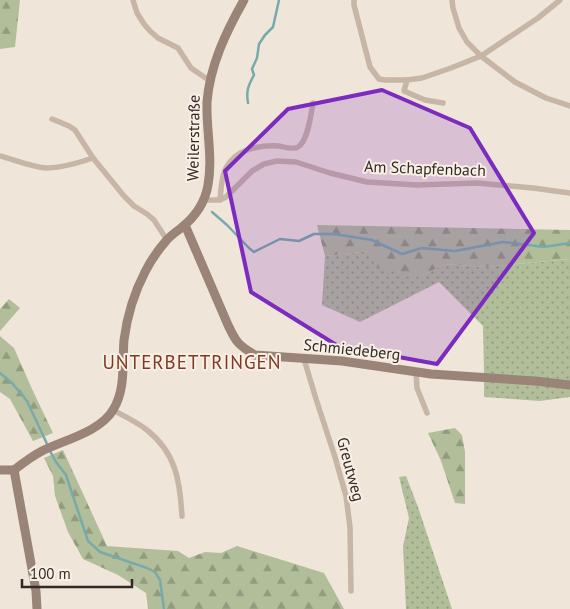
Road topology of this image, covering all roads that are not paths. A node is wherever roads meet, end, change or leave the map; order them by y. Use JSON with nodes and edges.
{"nodes":[{"id":1,"x":133,"y":0,"type":"edge"},
{"id":2,"x":244,"y":0,"type":"edge"},
{"id":3,"x":354,"y":0,"type":"edge"},
{"id":4,"x":452,"y":0,"type":"edge"},
{"id":5,"x":560,"y":0,"type":"edge"},
{"id":6,"x":481,"y":56,"type":"junction"},
{"id":7,"x":407,"y":80,"type":"junction"},
{"id":8,"x":210,"y":81,"type":"junction"},
{"id":9,"x":443,"y":103,"type":"dead end"},
{"id":10,"x":313,"y":104,"type":"dead end"},
{"id":11,"x":570,"y":106,"type":"edge"},
{"id":12,"x":52,"y":119,"type":"dead end"},
{"id":13,"x":0,"y":156,"type":"edge"},
{"id":14,"x":93,"y":158,"type":"junction"},
{"id":15,"x":570,"y":193,"type":"edge"},
{"id":16,"x":204,"y":200,"type":"junction"},
{"id":17,"x":220,"y":200,"type":"junction"},
{"id":18,"x":185,"y":225,"type":"junction"},
{"id":19,"x":167,"y":240,"type":"junction"},
{"id":20,"x":304,"y":358,"type":"junction"},
{"id":21,"x":416,"y":372,"type":"junction"},
{"id":22,"x":568,"y":385,"type":"edge"},
{"id":23,"x":113,"y":410,"type":"junction"},
{"id":24,"x":427,"y":413,"type":"dead end"},
{"id":25,"x":0,"y":470,"type":"edge"},
{"id":26,"x":14,"y":470,"type":"junction"},
{"id":27,"x":182,"y":516,"type":"dead end"},
{"id":28,"x":351,"y":591,"type":"dead end"},
{"id":29,"x":37,"y":609,"type":"edge"}],
"edges":[{"from":1,"to":8,"type":"street"},
{"from":2,"to":8,"type":"main road","name":"Weilerstraße"},
{"from":3,"to":7,"type":"street"},
{"from":4,"to":6,"type":"street"},
{"from":5,"to":6,"type":"street"},
{"from":6,"to":7,"type":"street"},
{"from":6,"to":11,"type":"street"},
{"from":7,"to":9,"type":"street"},
{"from":8,"to":16,"type":"main road","name":"Weilerstraße"},
{"from":10,"to":17,"type":"street"},
{"from":12,"to":14,"type":"street"},
{"from":13,"to":14,"type":"street"},
{"from":14,"to":19,"type":"street"},
{"from":15,"to":17,"type":"street","name":"Am Schapfenbach"},
{"from":16,"to":17,"type":"street"},
{"from":16,"to":18,"type":"main road","name":"Weilerstraße"},
{"from":18,"to":19,"type":"main road","name":"Weilerstraße"},
{"from":18,"to":20,"type":"main road","name":"Schmiedeberg"},
{"from":19,"to":23,"type":"main road","name":"Weilerstraße"},
{"from":20,"to":21,"type":"main road","name":"Schmiedeberg"},
{"from":20,"to":28,"type":"street","name":"Greutweg"},
{"from":21,"to":22,"type":"main road","name":"Schmiedeberg"},
{"from":21,"to":24,"type":"street"},
{"from":23,"to":26,"type":"main road","name":"Weilerstraße"},
{"from":23,"to":27,"type":"street"},
{"from":25,"to":26,"type":"main road"},
{"from":26,"to":29,"type":"main road"}]}
